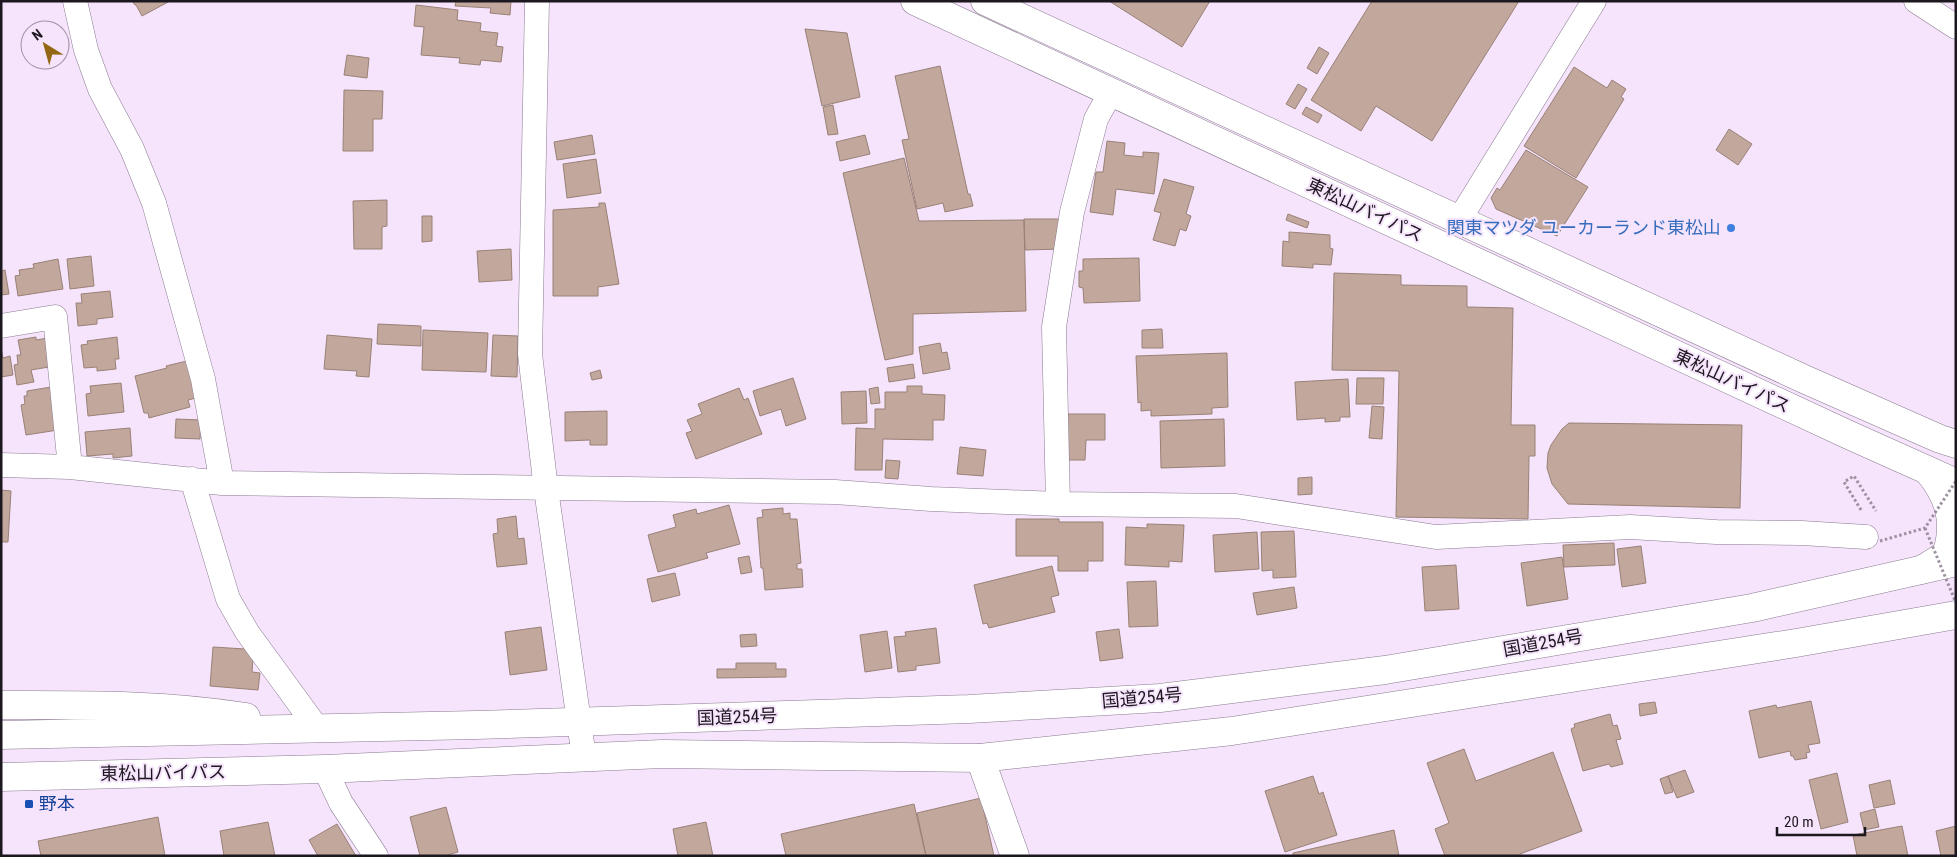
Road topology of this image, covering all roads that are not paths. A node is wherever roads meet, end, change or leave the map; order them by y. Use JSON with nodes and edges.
{"nodes":[{"id":1,"x":75,"y":1,"type":"edge"},
{"id":2,"x":537,"y":1,"type":"edge"},
{"id":3,"x":915,"y":1,"type":"edge"},
{"id":4,"x":985,"y":1,"type":"edge"},
{"id":5,"x":1594,"y":1,"type":"edge"},
{"id":6,"x":1916,"y":1,"type":"edge"},
{"id":7,"x":1956,"y":27,"type":"edge"},
{"id":8,"x":1111,"y":92,"type":"junction"},
{"id":9,"x":1459,"y":220,"type":"junction"},
{"id":10,"x":1,"y":326,"type":"edge"},
{"id":11,"x":1950,"y":444,"type":"edge"},
{"id":12,"x":1,"y":465,"type":"edge"},
{"id":13,"x":70,"y":467,"type":"junction"},
{"id":14,"x":1925,"y":468,"type":"junction"},
{"id":15,"x":192,"y":479,"type":"junction"},
{"id":16,"x":1956,"y":482,"type":"edge"},
{"id":17,"x":222,"y":483,"type":"junction"},
{"id":18,"x":546,"y":489,"type":"junction"},
{"id":19,"x":1058,"y":504,"type":"junction"},
{"id":20,"x":1870,"y":531,"type":"road end"},
{"id":21,"x":1956,"y":562,"type":"edge"},
{"id":22,"x":1921,"y":570,"type":"junction"},
{"id":23,"x":1956,"y":615,"type":"edge"},
{"id":24,"x":1,"y":706,"type":"edge"},
{"id":25,"x":580,"y":722,"type":"junction"},
{"id":26,"x":317,"y":728,"type":"junction"},
{"id":27,"x":1,"y":735,"type":"edge"},
{"id":28,"x":584,"y":758,"type":"junction"},
{"id":29,"x":980,"y":758,"type":"junction"},
{"id":30,"x":325,"y":770,"type":"junction"},
{"id":31,"x":1,"y":777,"type":"edge"},
{"id":32,"x":376,"y":856,"type":"edge"},
{"id":33,"x":1015,"y":856,"type":"edge"}],
"edges":[{"from":1,"to":17,"type":"street"},
{"from":2,"to":18,"type":"street"},
{"from":3,"to":8,"type":"main road","name":"東松山バイパス"},
{"from":4,"to":9,"type":"main road","name":"東松山バイパス"},
{"from":5,"to":9,"type":"street"},
{"from":6,"to":7,"type":"street"},
{"from":8,"to":14,"type":"main road","name":"東松山バイパス"},
{"from":8,"to":19,"type":"street"},
{"from":9,"to":11,"type":"main road","name":"東松山バイパス"},
{"from":10,"to":13,"type":"street"},
{"from":12,"to":13,"type":"street"},
{"from":13,"to":15,"type":"street"},
{"from":14,"to":16,"type":"main road","name":"東松山バイパス"},
{"from":14,"to":22,"type":"main road"},
{"from":15,"to":17,"type":"street"},
{"from":15,"to":26,"type":"street"},
{"from":17,"to":18,"type":"street"},
{"from":18,"to":19,"type":"street"},
{"from":18,"to":25,"type":"street"},
{"from":19,"to":20,"type":"street"},
{"from":21,"to":22,"type":"main road","name":"国道254号"},
{"from":22,"to":25,"type":"main road","name":"国道254号"},
{"from":23,"to":29,"type":"main road","name":"国道254号"},
{"from":24,"to":26,"type":"main road"},
{"from":25,"to":26,"type":"main road","name":"国道254号"},
{"from":25,"to":28,"type":"street"},
{"from":26,"to":27,"type":"main road"},
{"from":28,"to":29,"type":"main road","name":"国道254号"},
{"from":28,"to":30,"type":"main road","name":"国道254号"},
{"from":29,"to":33,"type":"main road"},
{"from":30,"to":31,"type":"main road","name":"東松山バイパス"},
{"from":30,"to":32,"type":"street"}]}
